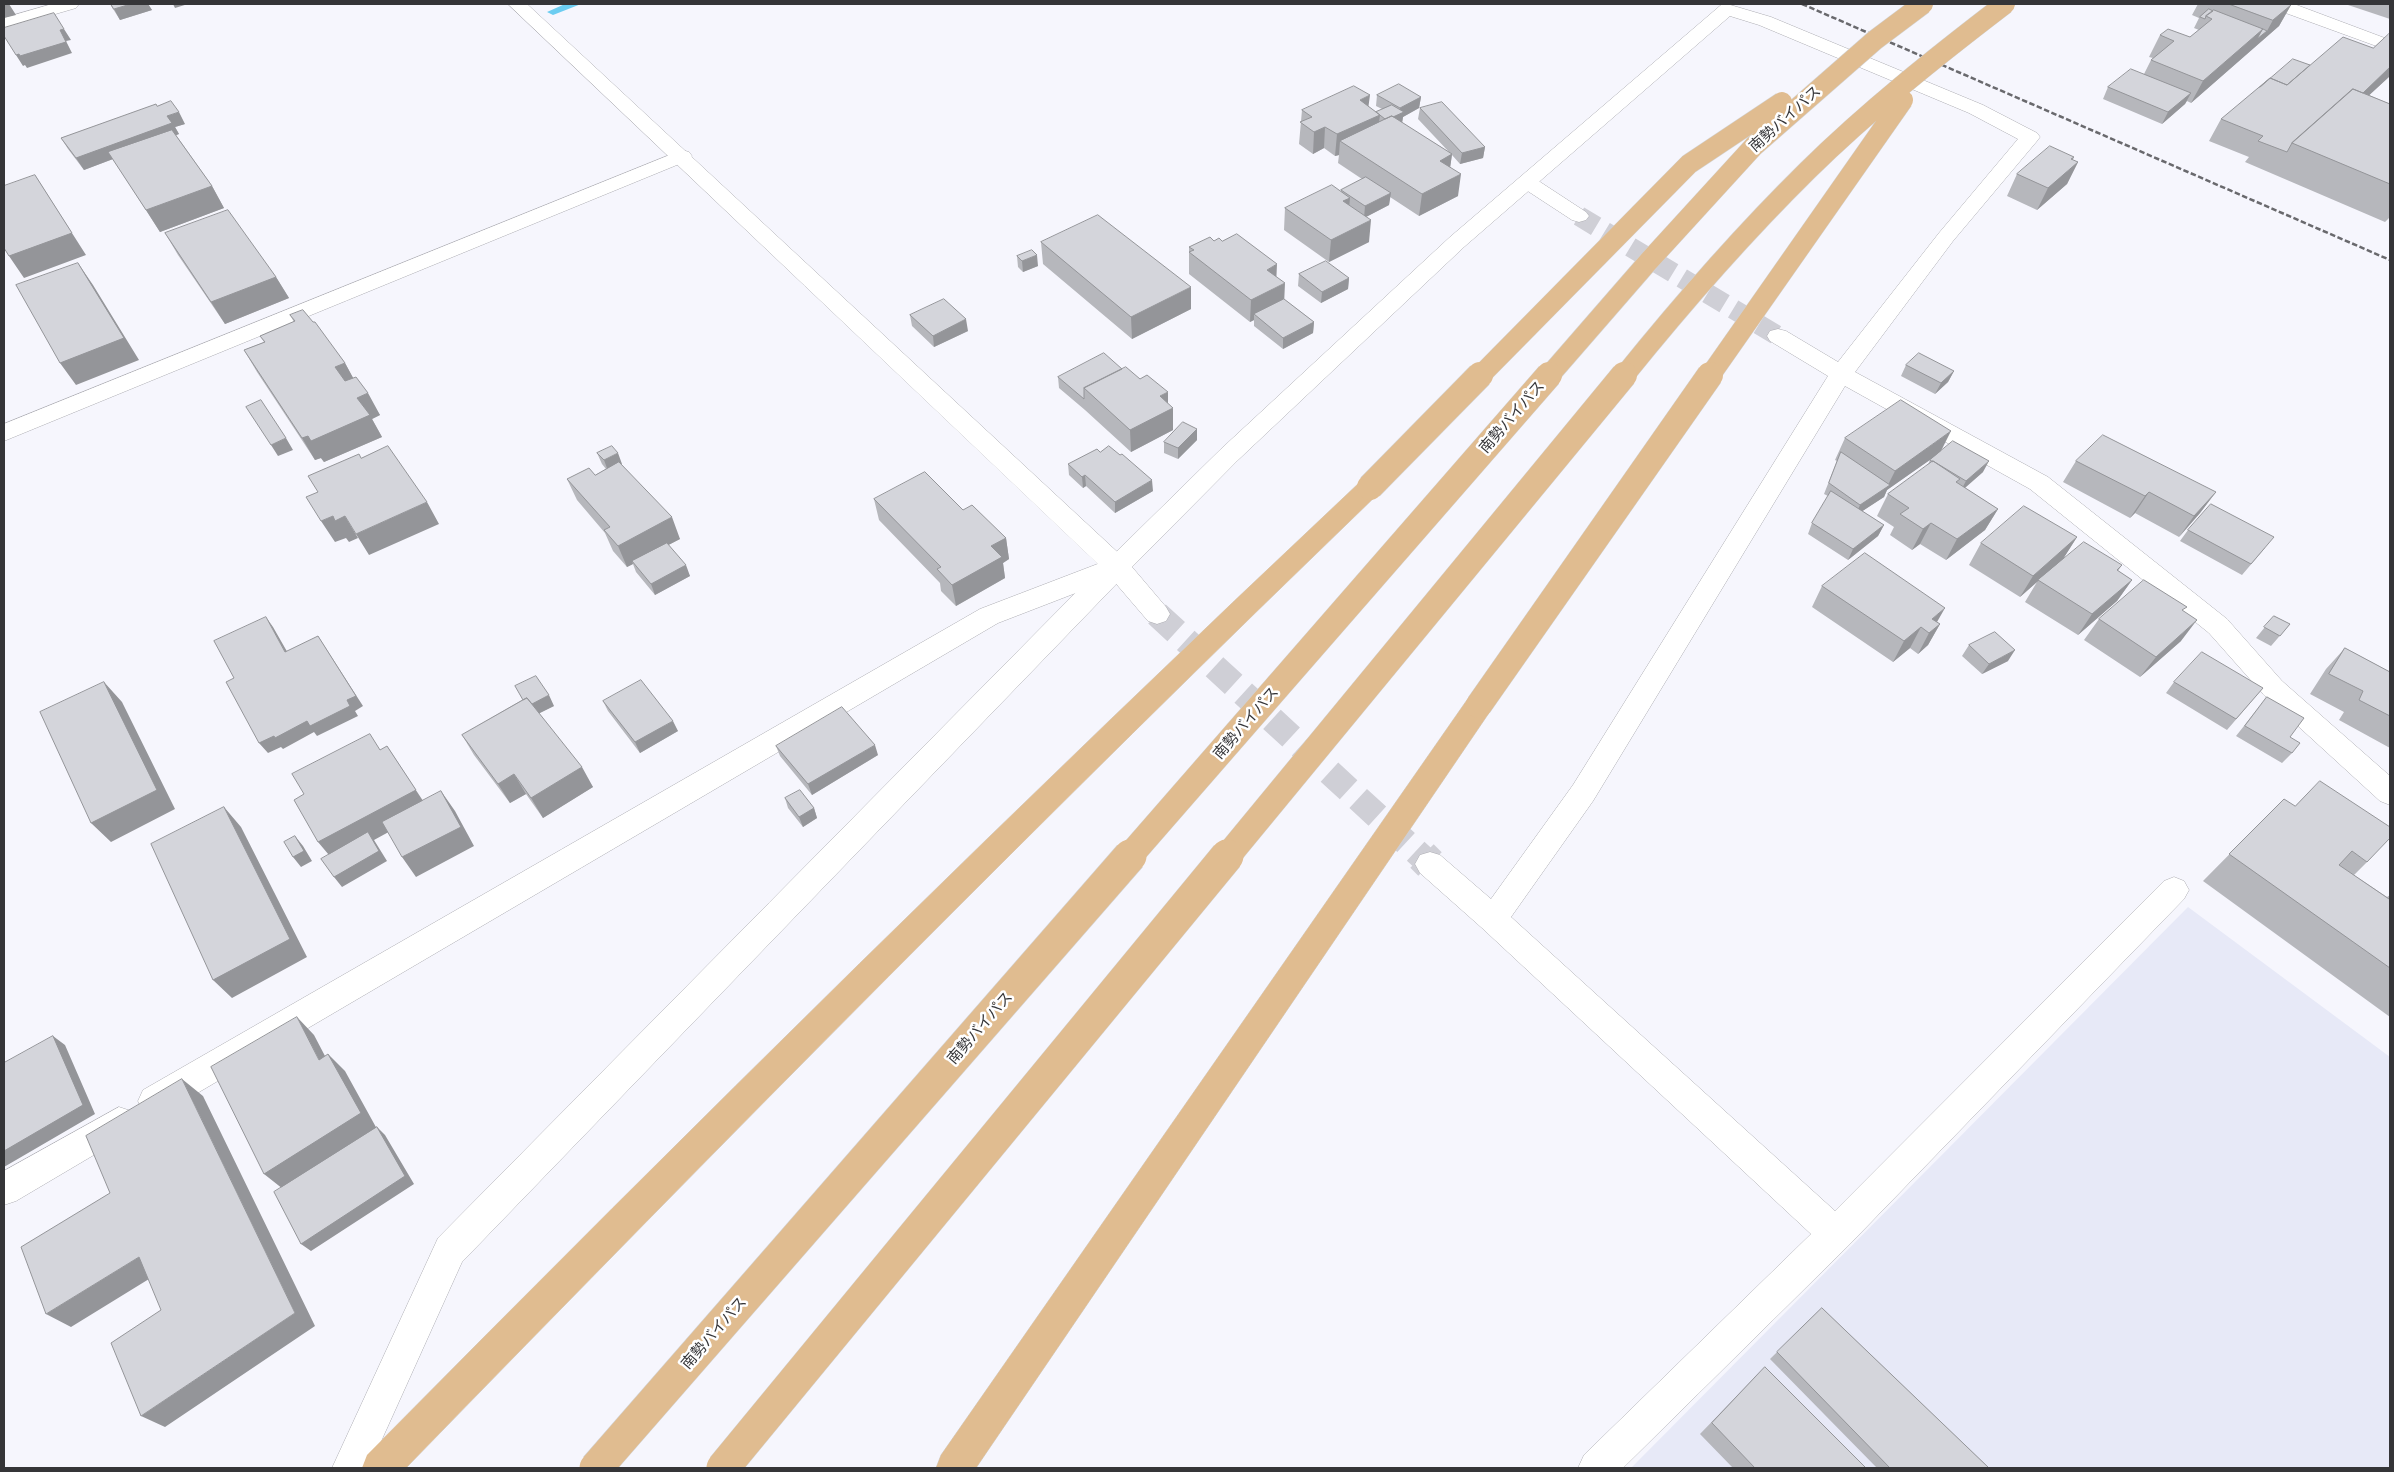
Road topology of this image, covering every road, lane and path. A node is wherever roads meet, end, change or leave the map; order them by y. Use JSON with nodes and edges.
{"nodes":[{"id":1,"x":70,"y":4,"type":"edge"},
{"id":2,"x":517,"y":4,"type":"edge"},
{"id":3,"x":1923,"y":4,"type":"edge"},
{"id":4,"x":2006,"y":4,"type":"edge"},
{"id":5,"x":2278,"y":4,"type":"edge"},
{"id":6,"x":4,"y":24,"type":"edge"},
{"id":7,"x":1875,"y":40,"type":"junction"},
{"id":8,"x":2390,"y":46,"type":"edge"},
{"id":9,"x":1930,"y":62,"type":"junction"},
{"id":10,"x":682,"y":156,"type":"junction"},
{"id":11,"x":1527,"y":182,"type":"junction"},
{"id":12,"x":1579,"y":216,"type":"tunnel mouth"},
{"id":13,"x":1778,"y":336,"type":"tunnel mouth"},
{"id":14,"x":1841,"y":374,"type":"junction"},
{"id":15,"x":4,"y":433,"type":"edge"},
{"id":16,"x":1117,"y":567,"type":"junction"},
{"id":17,"x":1157,"y":614,"type":"tunnel mouth"},
{"id":18,"x":2390,"y":793,"type":"edge"},
{"id":19,"x":1430,"y":864,"type":"tunnel mouth"},
{"id":20,"x":2174,"y":890,"type":"dead end"},
{"id":21,"x":1494,"y":919,"type":"junction"},
{"id":22,"x":4,"y":1189,"type":"edge"},
{"id":23,"x":1836,"y":1234,"type":"junction"},
{"id":24,"x":350,"y":1468,"type":"edge"},
{"id":25,"x":380,"y":1468,"type":"edge"},
{"id":26,"x":596,"y":1468,"type":"edge"},
{"id":27,"x":723,"y":1468,"type":"edge"},
{"id":28,"x":954,"y":1468,"type":"edge"},
{"id":29,"x":1597,"y":1468,"type":"edge"}],
"edges":[{"from":1,"to":6,"type":"street"},
{"from":2,"to":10,"type":"street"},
{"from":3,"to":7,"type":"highway","name":"南勢バイパス","bridge":true},
{"from":4,"to":9,"type":"highway","bridge":true},
{"from":5,"to":8,"type":"street"},
{"from":7,"to":25,"type":"highway","bridge":true},
{"from":7,"to":26,"type":"highway","name":"南勢バイパス","bridge":true},
{"from":9,"to":27,"type":"highway","bridge":true},
{"from":9,"to":28,"type":"highway","bridge":true},
{"from":10,"to":15,"type":"street"},
{"from":10,"to":16,"type":"street"},
{"from":11,"to":12,"type":"street"},
{"from":11,"to":14,"type":"street"},
{"from":11,"to":16,"type":"street"},
{"from":13,"to":14,"type":"street"},
{"from":14,"to":18,"type":"street"},
{"from":14,"to":21,"type":"street"},
{"from":16,"to":17,"type":"street"},
{"from":16,"to":22,"type":"street"},
{"from":16,"to":24,"type":"street"},
{"from":19,"to":21,"type":"street"},
{"from":20,"to":23,"type":"street"},
{"from":21,"to":23,"type":"street"},
{"from":23,"to":29,"type":"street"}]}
